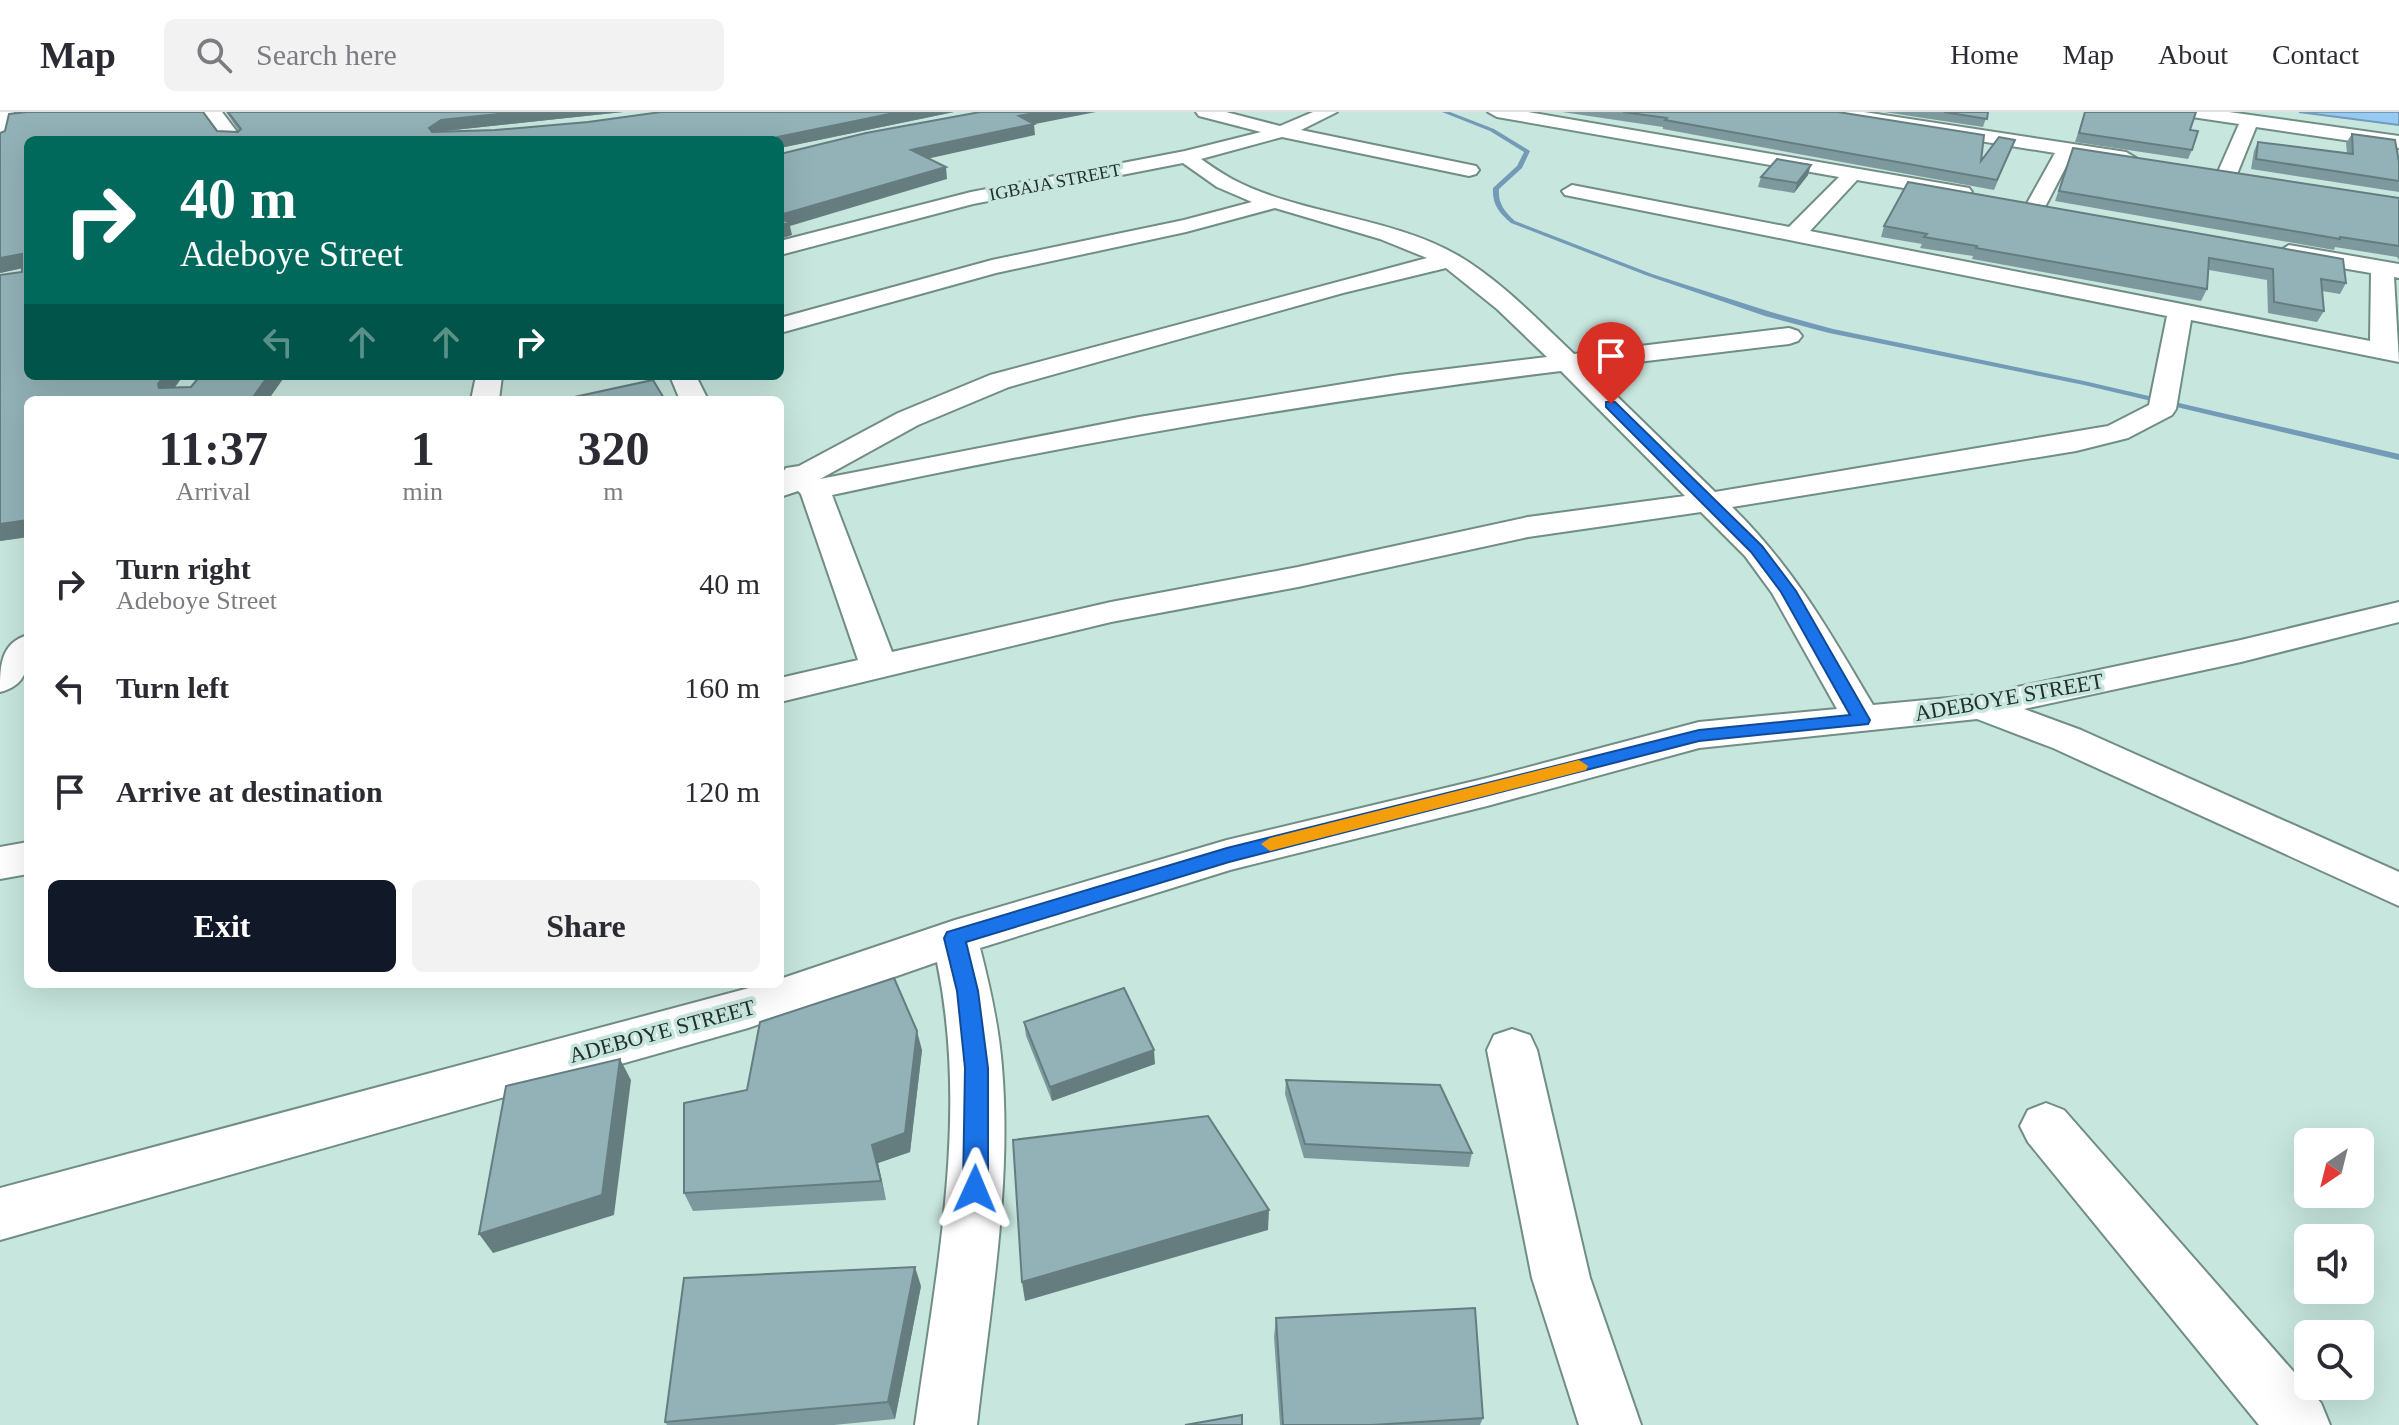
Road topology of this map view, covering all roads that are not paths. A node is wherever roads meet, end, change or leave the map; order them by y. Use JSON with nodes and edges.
{"nodes":[{"id":1,"x":213,"y":112,"type":"edge"},
{"id":2,"x":1205,"y":112,"type":"edge"},
{"id":3,"x":1328,"y":112,"type":"edge"},
{"id":4,"x":1497,"y":112,"type":"edge"},
{"id":5,"x":1830,"y":112,"type":"edge"},
{"id":6,"x":2192,"y":112,"type":"edge"},
{"id":7,"x":9,"y":116,"type":"edge"},
{"id":8,"x":1655,"y":120,"type":"edge"},
{"id":9,"x":2250,"y":120,"type":"junction"},
{"id":10,"x":1282,"y":132,"type":"junction"},
{"id":11,"x":1634,"y":135,"type":"junction"},
{"id":12,"x":231,"y":136,"type":"edge"},
{"id":13,"x":0,"y":140,"type":"edge"},
{"id":14,"x":2399,"y":142,"type":"edge"},
{"id":15,"x":2066,"y":149,"type":"junction"},
{"id":16,"x":1186,"y":157,"type":"junction"},
{"id":17,"x":2139,"y":160,"type":"edge"},
{"id":18,"x":1469,"y":170,"type":"dead end"},
{"id":19,"x":1853,"y":173,"type":"junction"},
{"id":20,"x":2228,"y":174,"type":"edge"},
{"id":21,"x":1572,"y":191,"type":"dead end"},
{"id":22,"x":1975,"y":194,"type":"edge"},
{"id":23,"x":1275,"y":202,"type":"junction"},
{"id":24,"x":2036,"y":205,"type":"edge"},
{"id":25,"x":1795,"y":234,"type":"junction"},
{"id":26,"x":784,"y":247,"type":"edge"},
{"id":27,"x":2265,"y":247,"type":"edge"},
{"id":28,"x":1450,"y":260,"type":"junction"},
{"id":29,"x":2390,"y":270,"type":"edge"},
{"id":30,"x":2180,"y":312,"type":"junction"},
{"id":31,"x":784,"y":325,"type":"edge"},
{"id":32,"x":1789,"y":336,"type":"dead end"},
{"id":33,"x":2391,"y":352,"type":"edge"},
{"id":34,"x":1569,"y":364,"type":"junction"},
{"id":35,"x":794,"y":480,"type":"edge"},
{"id":36,"x":1708,"y":502,"type":"junction"},
{"id":37,"x":2399,"y":612,"type":"edge"},
{"id":38,"x":24,"y":651,"type":"edge"},
{"id":39,"x":879,"y":667,"type":"junction"},
{"id":40,"x":0,"y":681,"type":"edge"},
{"id":41,"x":784,"y":689,"type":"edge"},
{"id":42,"x":1980,"y":707,"type":"junction"},
{"id":43,"x":1862,"y":720,"type":"junction"},
{"id":44,"x":24,"y":859,"type":"edge"},
{"id":45,"x":0,"y":863,"type":"edge"},
{"id":46,"x":2399,"y":890,"type":"edge"},
{"id":47,"x":955,"y":938,"type":"junction"},
{"id":48,"x":1512,"y":1050,"type":"dead end"},
{"id":49,"x":2046,"y":1126,"type":"dead end"},
{"id":50,"x":0,"y":1214,"type":"edge"},
{"id":51,"x":946,"y":1425,"type":"edge"},
{"id":52,"x":1610,"y":1425,"type":"edge"},
{"id":53,"x":2299,"y":1425,"type":"edge"}],
"edges":[{"from":1,"to":12,"type":"street"},
{"from":2,"to":10,"type":"street"},
{"from":3,"to":10,"type":"street","name":"IGBAJA STREET"},
{"from":4,"to":11,"type":"street"},
{"from":5,"to":15,"type":"street"},
{"from":6,"to":9,"type":"street"},
{"from":7,"to":13,"type":"street"},
{"from":8,"to":11,"type":"street"},
{"from":9,"to":14,"type":"street"},
{"from":9,"to":20,"type":"street"},
{"from":10,"to":16,"type":"street","name":"IGBAJA STREET"},
{"from":10,"to":18,"type":"street"},
{"from":11,"to":19,"type":"street"},
{"from":15,"to":17,"type":"street"},
{"from":15,"to":24,"type":"street"},
{"from":16,"to":23,"type":"street"},
{"from":16,"to":26,"type":"street","name":"IGBAJA STREET"},
{"from":19,"to":22,"type":"street"},
{"from":19,"to":25,"type":"street"},
{"from":21,"to":25,"type":"street"},
{"from":23,"to":28,"type":"street"},
{"from":23,"to":31,"type":"street"},
{"from":25,"to":30,"type":"street"},
{"from":27,"to":29,"type":"street"},
{"from":28,"to":34,"type":"street"},
{"from":28,"to":35,"type":"street"},
{"from":29,"to":33,"type":"street"},
{"from":30,"to":33,"type":"street"},
{"from":30,"to":36,"type":"street"},
{"from":32,"to":34,"type":"street"},
{"from":34,"to":35,"type":"street"},
{"from":34,"to":36,"type":"street"},
{"from":35,"to":39,"type":"street"},
{"from":36,"to":39,"type":"street"},
{"from":36,"to":43,"type":"street"},
{"from":37,"to":42,"type":"street","name":"ADEBOYE STREET"},
{"from":38,"to":40,"type":"street"},
{"from":39,"to":41,"type":"street"},
{"from":42,"to":43,"type":"street","name":"ADEBOYE STREET"},
{"from":42,"to":46,"type":"street"},
{"from":43,"to":47,"type":"street","name":"ADEBOYE STREET"},
{"from":44,"to":45,"type":"street"},
{"from":47,"to":50,"type":"street","name":"ADEBOYE STREET"},
{"from":47,"to":51,"type":"street"},
{"from":48,"to":52,"type":"street"},
{"from":49,"to":53,"type":"street"}]}
